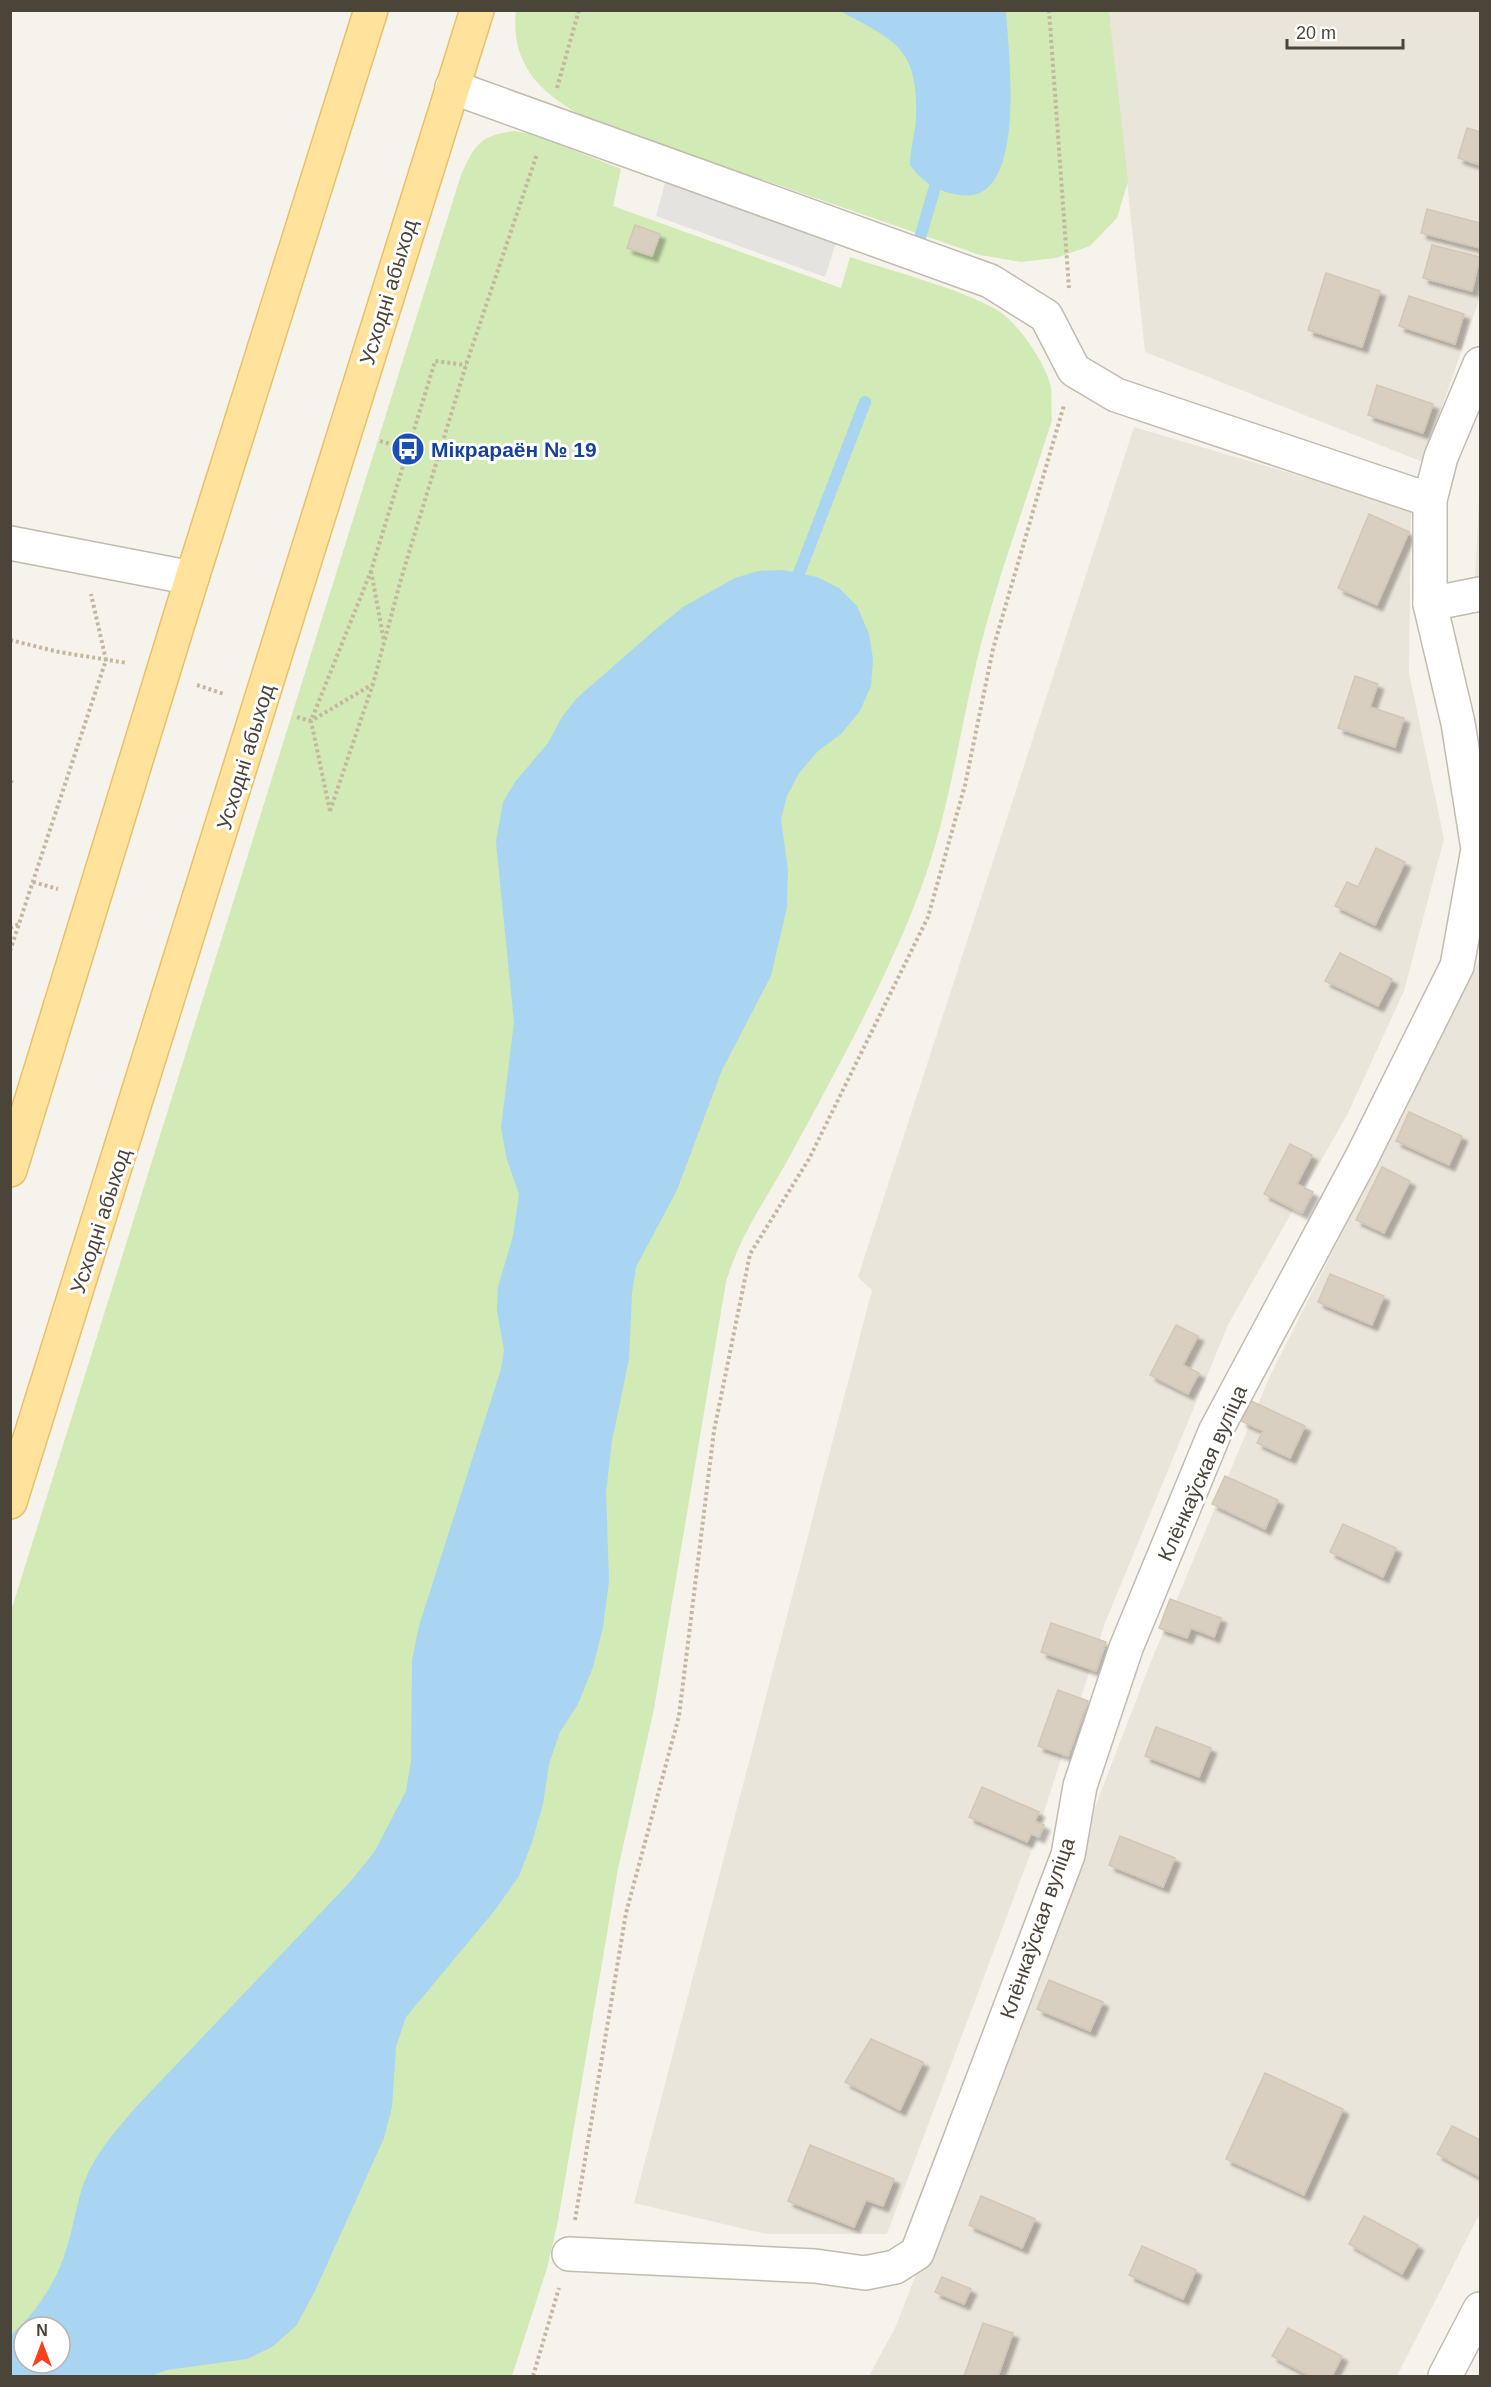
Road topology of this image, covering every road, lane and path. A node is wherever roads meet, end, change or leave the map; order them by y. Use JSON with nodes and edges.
{"nodes":[{"id":1,"x":372,"y":10,"type":"edge"},
{"id":2,"x":477,"y":10,"type":"edge"},
{"id":3,"x":579,"y":10,"type":"edge"},
{"id":4,"x":1049,"y":10,"type":"edge"},
{"id":5,"x":452,"y":87,"type":"junction"},
{"id":6,"x":556,"y":91,"type":"dead end"},
{"id":7,"x":539,"y":149,"type":"dead end"},
{"id":8,"x":1069,"y":291,"type":"dead end"},
{"id":9,"x":1480,"y":364,"type":"edge"},
{"id":10,"x":466,"y":365,"type":"junction"},
{"id":11,"x":1074,"y":370,"type":"junction"},
{"id":12,"x":1430,"y":500,"type":"junction"},
{"id":13,"x":10,"y":543,"type":"edge"},
{"id":14,"x":371,"y":571,"type":"junction"},
{"id":15,"x":192,"y":578,"type":"junction"},
{"id":16,"x":89,"y":586,"type":"dead end"},
{"id":17,"x":1480,"y":594,"type":"edge"},
{"id":18,"x":1430,"y":604,"type":"junction"},
{"id":19,"x":10,"y":640,"type":"edge"},
{"id":20,"x":384,"y":641,"type":"junction"},
{"id":21,"x":106,"y":660,"type":"junction"},
{"id":22,"x":127,"y":663,"type":"dead end"},
{"id":23,"x":373,"y":684,"type":"junction"},
{"id":24,"x":196,"y":685,"type":"dead end"},
{"id":25,"x":226,"y":694,"type":"dead end"},
{"id":26,"x":297,"y":717,"type":"dead end"},
{"id":27,"x":311,"y":721,"type":"junction"},
{"id":28,"x":19,"y":923,"type":"junction"},
{"id":29,"x":10,"y":928,"type":"edge"},
{"id":30,"x":10,"y":951,"type":"edge"},
{"id":31,"x":10,"y":1170,"type":"edge"},
{"id":32,"x":10,"y":1502,"type":"edge"},
{"id":33,"x":569,"y":2254,"type":"junction"},
{"id":34,"x":1480,"y":2309,"type":"edge"},
{"id":35,"x":533,"y":2376,"type":"edge"},
{"id":36,"x":1445,"y":2376,"type":"edge"}],
"edges":[{"from":1,"to":15,"type":"main road"},
{"from":2,"to":5,"type":"main road","name":"Усходні абыход"},
{"from":3,"to":6,"type":"path"},
{"from":4,"to":8,"type":"path"},
{"from":5,"to":11,"type":"street"},
{"from":5,"to":32,"type":"main road","name":"Усходні абыход"},
{"from":7,"to":10,"type":"path"},
{"from":9,"to":12,"type":"street","name":"Клёнкаўская вуліца"},
{"from":10,"to":14,"type":"path"},
{"from":10,"to":20,"type":"path"},
{"from":11,"to":12,"type":"street"},
{"from":11,"to":33,"type":"path"},
{"from":12,"to":18,"type":"street","name":"Клёнкаўская вуліца"},
{"from":13,"to":15,"type":"street"},
{"from":14,"to":20,"type":"path"},
{"from":14,"to":27,"type":"path"},
{"from":15,"to":31,"type":"main road"},
{"from":16,"to":21,"type":"path"},
{"from":17,"to":18,"type":"street"},
{"from":18,"to":33,"type":"street","name":"Клёнкаўская вуліца"},
{"from":19,"to":21,"type":"path"},
{"from":20,"to":23,"type":"path"},
{"from":21,"to":22,"type":"path"},
{"from":21,"to":28,"type":"path"},
{"from":23,"to":27,"type":"path"},
{"from":23,"to":27,"type":"path"},
{"from":24,"to":25,"type":"path"},
{"from":26,"to":27,"type":"path"},
{"from":28,"to":29,"type":"path"},
{"from":28,"to":30,"type":"path"},
{"from":33,"to":35,"type":"path"},
{"from":34,"to":36,"type":"street"}]}
